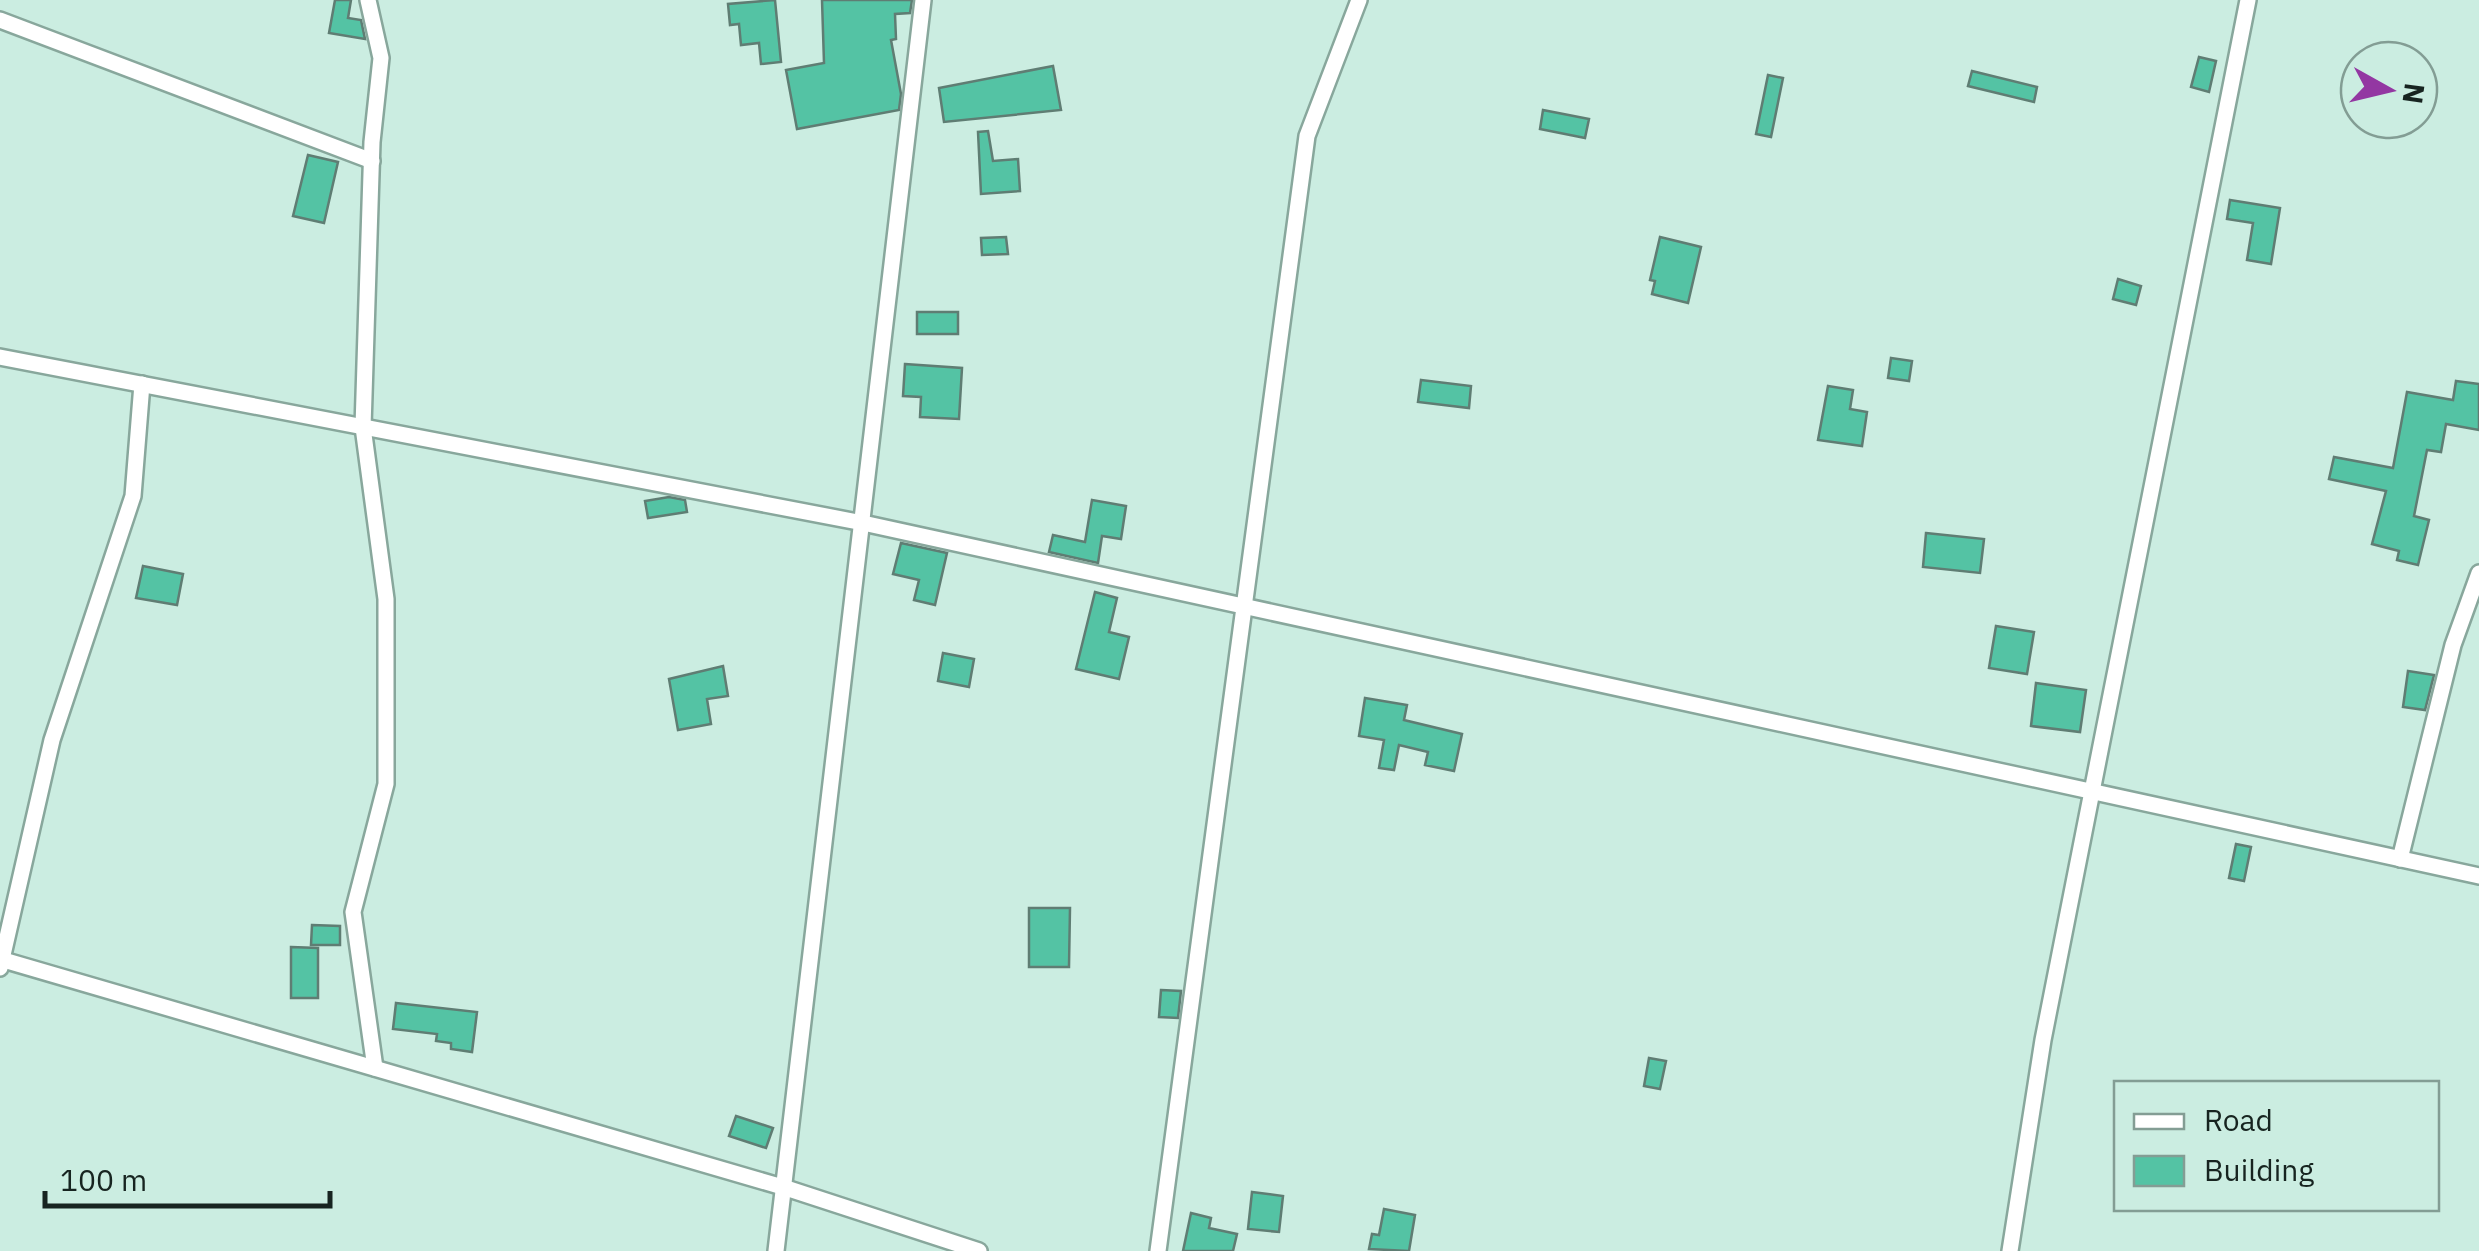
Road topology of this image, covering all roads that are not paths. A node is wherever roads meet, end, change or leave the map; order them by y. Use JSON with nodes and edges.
{"nodes":[{"id":1,"x":368,"y":0,"type":"edge"},
{"id":2,"x":923,"y":0,"type":"edge"},
{"id":3,"x":1360,"y":0,"type":"edge"},
{"id":4,"x":2248,"y":0,"type":"edge"},
{"id":5,"x":0,"y":20,"type":"edge"},
{"id":6,"x":372,"y":161,"type":"junction"},
{"id":7,"x":0,"y":357,"type":"edge"},
{"id":8,"x":142,"y":384,"type":"junction"},
{"id":9,"x":362,"y":427,"type":"junction"},
{"id":10,"x":863,"y":523,"type":"junction"},
{"id":11,"x":2479,"y":574,"type":"edge"},
{"id":12,"x":1244,"y":607,"type":"junction"},
{"id":13,"x":2092,"y":794,"type":"junction"},
{"id":14,"x":2400,"y":859,"type":"junction"},
{"id":15,"x":2479,"y":876,"type":"edge"},
{"id":16,"x":1,"y":962,"type":"edge"},
{"id":17,"x":375,"y":1068,"type":"junction"},
{"id":18,"x":786,"y":1188,"type":"junction"},
{"id":19,"x":776,"y":1251,"type":"edge"},
{"id":20,"x":979,"y":1251,"type":"edge"},
{"id":21,"x":1158,"y":1251,"type":"edge"},
{"id":22,"x":2010,"y":1251,"type":"edge"}],
"edges":[{"from":1,"to":6,"type":"street"},
{"from":2,"to":10,"type":"street"},
{"from":3,"to":12,"type":"street"},
{"from":4,"to":13,"type":"street"},
{"from":5,"to":6,"type":"street"},
{"from":6,"to":9,"type":"street"},
{"from":7,"to":8,"type":"street"},
{"from":8,"to":9,"type":"street"},
{"from":8,"to":16,"type":"street"},
{"from":9,"to":10,"type":"street"},
{"from":9,"to":17,"type":"street"},
{"from":10,"to":12,"type":"street"},
{"from":10,"to":18,"type":"street"},
{"from":11,"to":14,"type":"street"},
{"from":12,"to":13,"type":"street"},
{"from":12,"to":21,"type":"street"},
{"from":13,"to":14,"type":"street"},
{"from":13,"to":22,"type":"street"},
{"from":14,"to":15,"type":"street"},
{"from":16,"to":17,"type":"street"},
{"from":17,"to":18,"type":"street"},
{"from":18,"to":19,"type":"street"},
{"from":18,"to":20,"type":"street"}]}
